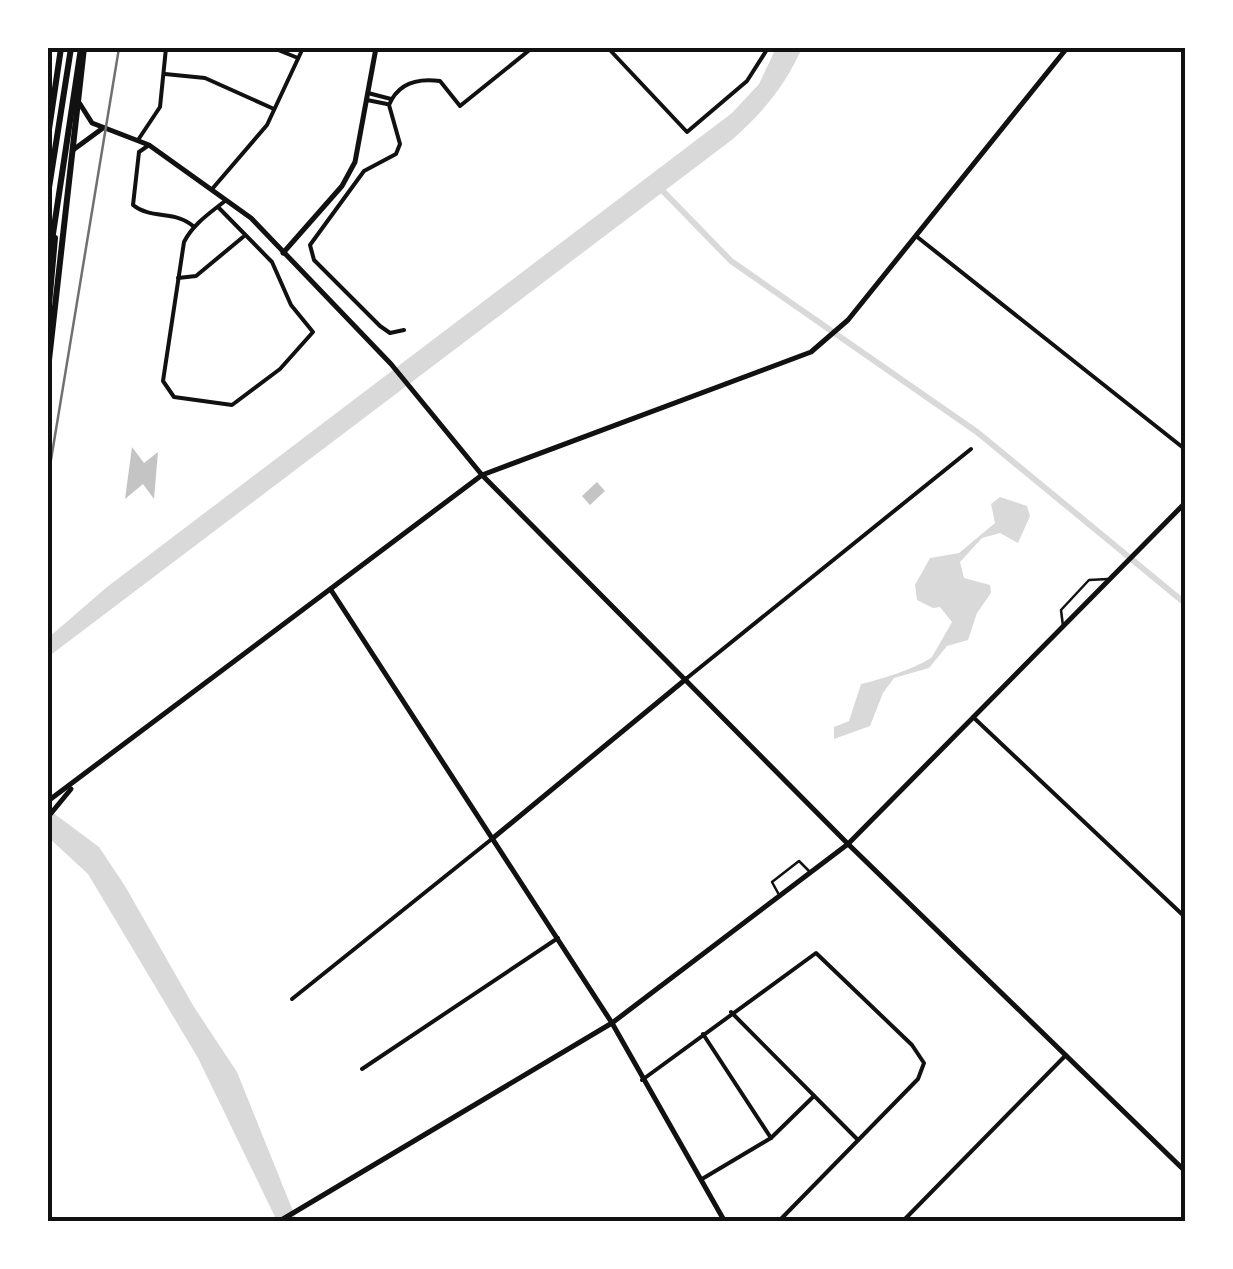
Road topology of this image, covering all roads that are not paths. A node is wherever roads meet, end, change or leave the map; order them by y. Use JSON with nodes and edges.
{"nodes":[{"id":1,"x":61,"y":48,"type":"edge"},
{"id":2,"x":70,"y":48,"type":"edge"},
{"id":3,"x":83,"y":48,"type":"edge"},
{"id":4,"x":166,"y":48,"type":"edge"},
{"id":5,"x":272,"y":48,"type":"edge"},
{"id":6,"x":302,"y":48,"type":"edge"},
{"id":7,"x":376,"y":48,"type":"edge"},
{"id":8,"x":532,"y":48,"type":"edge"},
{"id":9,"x":608,"y":48,"type":"edge"},
{"id":10,"x":768,"y":48,"type":"edge"},
{"id":11,"x":1066,"y":48,"type":"edge"},
{"id":12,"x":298,"y":58,"type":"junction"},
{"id":13,"x":165,"y":74,"type":"junction"},
{"id":14,"x":368,"y":97,"type":"junction"},
{"id":15,"x":390,"y":102,"type":"junction"},
{"id":16,"x":80,"y":104,"type":"junction"},
{"id":17,"x":274,"y":109,"type":"junction"},
{"id":18,"x":103,"y":128,"type":"junction"},
{"id":19,"x":48,"y":136,"type":"edge"},
{"id":20,"x":138,"y":140,"type":"junction"},
{"id":21,"x":149,"y":145,"type":"junction"},
{"id":22,"x":73,"y":150,"type":"junction"},
{"id":23,"x":212,"y":188,"type":"junction"},
{"id":24,"x":48,"y":194,"type":"edge"},
{"id":25,"x":227,"y":198,"type":"junction"},
{"id":26,"x":218,"y":207,"type":"junction"},
{"id":27,"x":55,"y":220,"type":"junction"},
{"id":28,"x":194,"y":227,"type":"junction"},
{"id":29,"x":245,"y":236,"type":"junction"},
{"id":30,"x":916,"y":236,"type":"junction"},
{"id":31,"x":283,"y":253,"type":"junction"},
{"id":32,"x":48,"y":257,"type":"edge"},
{"id":33,"x":48,"y":267,"type":"edge"},
{"id":34,"x":178,"y":278,"type":"junction"},
{"id":35,"x":48,"y":316,"type":"edge"},
{"id":36,"x":404,"y":330,"type":"dead end"},
{"id":37,"x":48,"y":369,"type":"edge"},
{"id":38,"x":971,"y":449,"type":"dead end"},
{"id":39,"x":1186,"y":450,"type":"edge"},
{"id":40,"x":482,"y":475,"type":"junction"},
{"id":41,"x":1186,"y":502,"type":"edge"},
{"id":42,"x":1110,"y":579,"type":"junction"},
{"id":43,"x":331,"y":590,"type":"junction"},
{"id":44,"x":1063,"y":626,"type":"junction"},
{"id":45,"x":686,"y":679,"type":"junction"},
{"id":46,"x":974,"y":717,"type":"junction"},
{"id":47,"x":78,"y":781,"type":"junction"},
{"id":48,"x":48,"y":801,"type":"edge"},
{"id":49,"x":48,"y":817,"type":"edge"},
{"id":50,"x":493,"y":838,"type":"junction"},
{"id":51,"x":848,"y":844,"type":"junction"},
{"id":52,"x":811,"y":872,"type":"junction"},
{"id":53,"x":780,"y":896,"type":"junction"},
{"id":54,"x":1186,"y":918,"type":"edge"},
{"id":55,"x":558,"y":938,"type":"junction"},
{"id":56,"x":292,"y":999,"type":"dead end"},
{"id":57,"x":732,"y":1012,"type":"junction"},
{"id":58,"x":612,"y":1023,"type":"junction"},
{"id":59,"x":703,"y":1034,"type":"junction"},
{"id":60,"x":1066,"y":1055,"type":"junction"},
{"id":61,"x":362,"y":1069,"type":"dead end"},
{"id":62,"x":642,"y":1080,"type":"junction"},
{"id":63,"x":815,"y":1095,"type":"junction"},
{"id":64,"x":771,"y":1138,"type":"junction"},
{"id":65,"x":858,"y":1140,"type":"junction"},
{"id":66,"x":1186,"y":1172,"type":"edge"},
{"id":67,"x":699,"y":1181,"type":"junction"},
{"id":68,"x":278,"y":1222,"type":"edge"},
{"id":69,"x":725,"y":1222,"type":"edge"},
{"id":70,"x":778,"y":1222,"type":"edge"},
{"id":71,"x":902,"y":1222,"type":"edge"}],
"edges":[{"from":1,"to":19,"type":"main road"},
{"from":2,"to":24,"type":"main road"},
{"from":3,"to":16,"type":"main road"},
{"from":3,"to":27,"type":"main road"},
{"from":3,"to":32,"type":"main road"},
{"from":4,"to":13,"type":"street"},
{"from":5,"to":12,"type":"street"},
{"from":6,"to":12,"type":"street"},
{"from":7,"to":14,"type":"street"},
{"from":8,"to":15,"type":"street"},
{"from":9,"to":10,"type":"street"},
{"from":11,"to":30,"type":"street"},
{"from":12,"to":17,"type":"street"},
{"from":13,"to":17,"type":"street"},
{"from":13,"to":20,"type":"street"},
{"from":14,"to":15,"type":"street"},
{"from":14,"to":31,"type":"street"},
{"from":15,"to":36,"type":"street"},
{"from":16,"to":18,"type":"street"},
{"from":16,"to":22,"type":"main road"},
{"from":17,"to":23,"type":"street"},
{"from":18,"to":20,"type":"street"},
{"from":18,"to":22,"type":"street"},
{"from":20,"to":21,"type":"street"},
{"from":21,"to":23,"type":"street"},
{"from":21,"to":28,"type":"street"},
{"from":22,"to":37,"type":"main road"},
{"from":23,"to":25,"type":"street"},
{"from":25,"to":26,"type":"street"},
{"from":25,"to":31,"type":"street"},
{"from":26,"to":28,"type":"street"},
{"from":26,"to":29,"type":"street"},
{"from":27,"to":33,"type":"main road"},
{"from":27,"to":35,"type":"main road"},
{"from":28,"to":34,"type":"street"},
{"from":29,"to":34,"type":"street"},
{"from":29,"to":34,"type":"street"},
{"from":30,"to":39,"type":"street"},
{"from":30,"to":40,"type":"street"},
{"from":31,"to":40,"type":"street"},
{"from":38,"to":45,"type":"street"},
{"from":40,"to":43,"type":"street"},
{"from":40,"to":45,"type":"street"},
{"from":41,"to":42,"type":"street"},
{"from":42,"to":44,"type":"street"},
{"from":42,"to":44,"type":"lane"},
{"from":43,"to":47,"type":"street"},
{"from":43,"to":50,"type":"street"},
{"from":44,"to":46,"type":"street"},
{"from":45,"to":50,"type":"street"},
{"from":45,"to":51,"type":"street"},
{"from":46,"to":51,"type":"street"},
{"from":46,"to":54,"type":"street"},
{"from":47,"to":48,"type":"street"},
{"from":47,"to":49,"type":"street"},
{"from":50,"to":55,"type":"street"},
{"from":50,"to":56,"type":"street"},
{"from":51,"to":52,"type":"street"},
{"from":51,"to":60,"type":"street"},
{"from":52,"to":53,"type":"street"},
{"from":52,"to":53,"type":"lane"},
{"from":53,"to":58,"type":"street"},
{"from":55,"to":58,"type":"street"},
{"from":55,"to":61,"type":"street"},
{"from":57,"to":59,"type":"street"},
{"from":57,"to":63,"type":"street"},
{"from":57,"to":65,"type":"street"},
{"from":58,"to":62,"type":"street"},
{"from":58,"to":68,"type":"street"},
{"from":59,"to":62,"type":"street"},
{"from":59,"to":64,"type":"street"},
{"from":60,"to":66,"type":"street"},
{"from":60,"to":71,"type":"street"},
{"from":62,"to":67,"type":"street"},
{"from":63,"to":64,"type":"street"},
{"from":63,"to":65,"type":"street"},
{"from":64,"to":67,"type":"street"},
{"from":65,"to":70,"type":"street"},
{"from":67,"to":69,"type":"street"}]}
